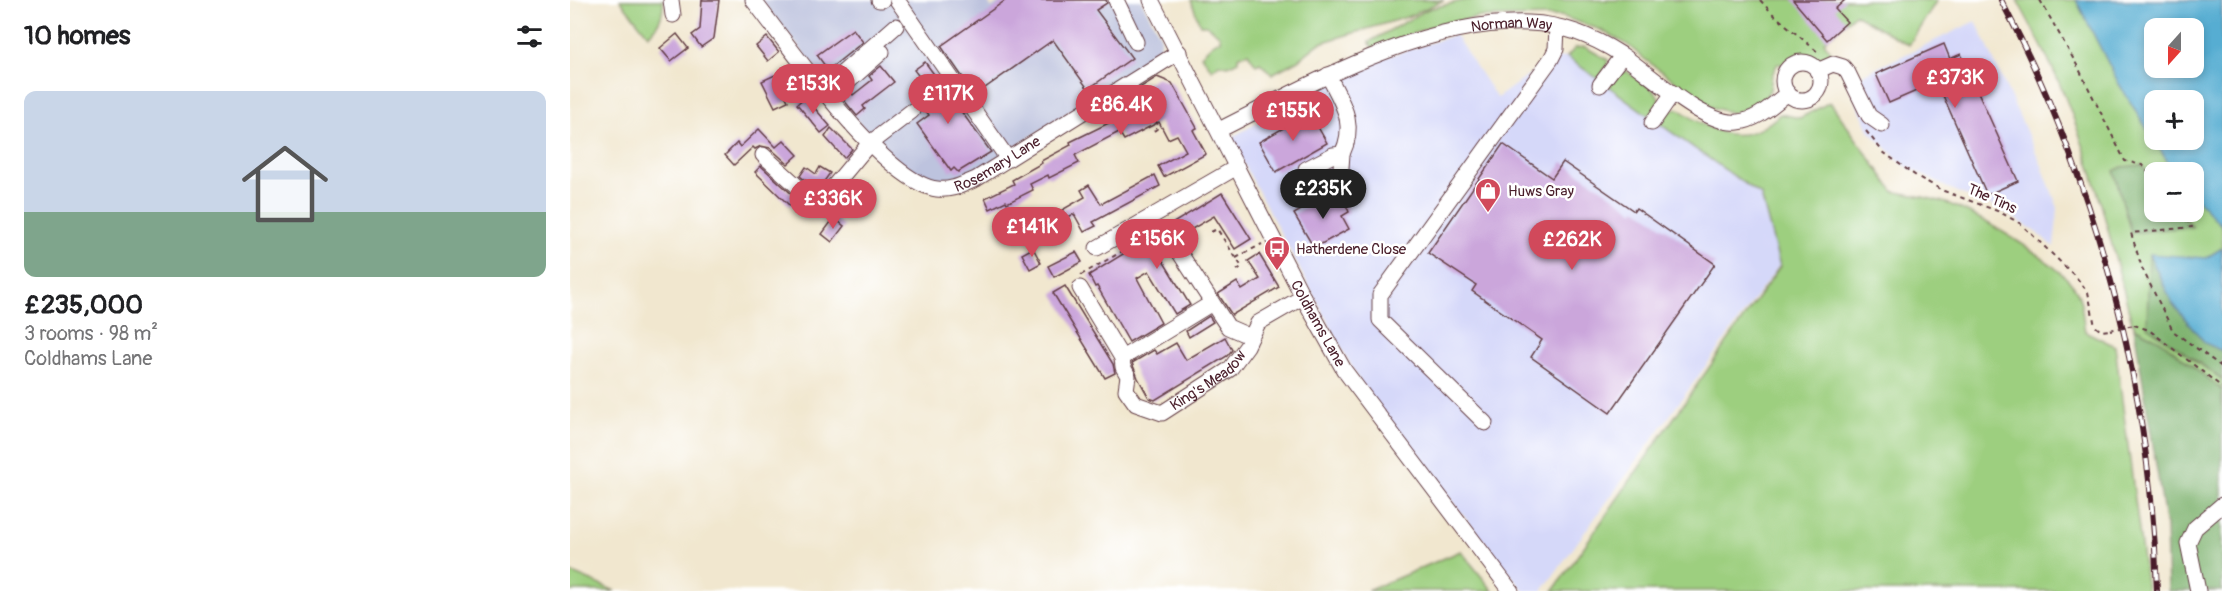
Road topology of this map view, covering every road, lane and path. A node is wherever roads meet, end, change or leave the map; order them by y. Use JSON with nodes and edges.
{"nodes":[{"id":1,"x":753,"y":0,"type":"edge"},
{"id":2,"x":897,"y":0,"type":"edge"},
{"id":3,"x":1116,"y":0,"type":"edge"},
{"id":4,"x":1151,"y":0,"type":"edge"},
{"id":5,"x":1760,"y":0,"type":"edge"},
{"id":6,"x":2040,"y":0,"type":"edge"},
{"id":7,"x":896,"y":26,"type":"dead end"},
{"id":8,"x":1557,"y":27,"type":"junction"},
{"id":9,"x":940,"y":33,"type":"dead end"},
{"id":10,"x":1136,"y":42,"type":"dead end"},
{"id":11,"x":927,"y":43,"type":"junction"},
{"id":12,"x":882,"y":52,"type":"dead end"},
{"id":13,"x":1179,"y":52,"type":"junction"},
{"id":14,"x":1622,"y":56,"type":"junction"},
{"id":15,"x":1823,"y":68,"type":"junction"},
{"id":16,"x":1328,"y":75,"type":"junction"},
{"id":17,"x":1600,"y":85,"type":"dead end"},
{"id":18,"x":1673,"y":93,"type":"junction"},
{"id":19,"x":1788,"y":93,"type":"junction"},
{"id":20,"x":827,"y":94,"type":"junction"},
{"id":21,"x":1160,"y":103,"type":"dead end"},
{"id":22,"x":912,"y":111,"type":"dead end"},
{"id":23,"x":1652,"y":123,"type":"dead end"},
{"id":24,"x":1882,"y":126,"type":"dead end"},
{"id":25,"x":1219,"y":130,"type":"junction"},
{"id":26,"x":1154,"y":131,"type":"dead end"},
{"id":27,"x":1866,"y":131,"type":"dead end"},
{"id":28,"x":869,"y":144,"type":"junction"},
{"id":29,"x":763,"y":154,"type":"dead end"},
{"id":30,"x":1342,"y":154,"type":"junction"},
{"id":31,"x":1008,"y":159,"type":"junction"},
{"id":32,"x":1237,"y":167,"type":"junction"},
{"id":33,"x":2144,"y":168,"type":"edge"},
{"id":34,"x":1306,"y":169,"type":"dead end"},
{"id":35,"x":1345,"y":196,"type":"dead end"},
{"id":36,"x":2188,"y":222,"type":"edge"},
{"id":37,"x":1211,"y":232,"type":"dead end"},
{"id":38,"x":1167,"y":233,"type":"joint"},
{"id":39,"x":1273,"y":237,"type":"junction"},
{"id":40,"x":1097,"y":248,"type":"dead end"},
{"id":41,"x":1236,"y":258,"type":"junction"},
{"id":42,"x":1237,"y":270,"type":"dead end"},
{"id":43,"x":1080,"y":288,"type":"joint"},
{"id":44,"x":1303,"y":297,"type":"junction"},
{"id":45,"x":1212,"y":303,"type":"junction"},
{"id":46,"x":1251,"y":337,"type":"junction"},
{"id":47,"x":1122,"y":358,"type":"junction"},
{"id":48,"x":2222,"y":367,"type":"edge"},
{"id":49,"x":2222,"y":387,"type":"edge"},
{"id":50,"x":1485,"y":423,"type":"dead end"},
{"id":51,"x":2222,"y":505,"type":"edge"},
{"id":52,"x":1511,"y":591,"type":"edge"},
{"id":53,"x":2198,"y":591,"type":"edge"}],
"edges":[{"from":1,"to":20,"type":"street"},
{"from":2,"to":11,"type":"street"},
{"from":3,"to":10,"type":"street"},
{"from":4,"to":13,"type":"street","name":"Coldhams Lane"},
{"from":5,"to":15,"type":"path"},
{"from":6,"to":33,"type":"path"},
{"from":7,"to":20,"type":"street"},
{"from":8,"to":14,"type":"street","name":"Norman Way"},
{"from":8,"to":16,"type":"street","name":"Norman Way"},
{"from":8,"to":50,"type":"street"},
{"from":9,"to":11,"type":"street"},
{"from":11,"to":31,"type":"street"},
{"from":12,"to":20,"type":"street"},
{"from":13,"to":25,"type":"street","name":"Coldhams Lane"},
{"from":13,"to":31,"type":"street","name":"Rosemary Lane"},
{"from":14,"to":17,"type":"street"},
{"from":14,"to":18,"type":"street","name":"Norman Way"},
{"from":15,"to":19,"type":"street"},
{"from":15,"to":19,"type":"street"},
{"from":15,"to":24,"type":"street"},
{"from":16,"to":25,"type":"street","name":"Norman Way"},
{"from":16,"to":30,"type":"street"},
{"from":18,"to":19,"type":"street","name":"Norman Way"},
{"from":18,"to":23,"type":"street"},
{"from":20,"to":28,"type":"street"},
{"from":21,"to":26,"type":"path"},
{"from":22,"to":28,"type":"street"},
{"from":25,"to":32,"type":"street","name":"Coldhams Lane"},
{"from":27,"to":49,"type":"path","name":"The Tins","bridge":true},
{"from":28,"to":29,"type":"street"},
{"from":28,"to":31,"type":"street","name":"Rosemary Lane"},
{"from":30,"to":34,"type":"street"},
{"from":30,"to":35,"type":"street"},
{"from":32,"to":39,"type":"street","name":"Coldhams Lane"},
{"from":32,"to":40,"type":"street"},
{"from":36,"to":48,"type":"path"},
{"from":37,"to":41,"type":"path"},
{"from":38,"to":43,"type":"path"},
{"from":38,"to":45,"type":"street"},
{"from":39,"to":41,"type":"path"},
{"from":39,"to":44,"type":"street","name":"Coldhams Lane"},
{"from":41,"to":42,"type":"path"},
{"from":43,"to":47,"type":"street","name":"King's Meadow"},
{"from":44,"to":46,"type":"street"},
{"from":44,"to":52,"type":"street","name":"Coldhams Lane"},
{"from":45,"to":46,"type":"street"},
{"from":45,"to":47,"type":"street"},
{"from":46,"to":47,"type":"street","name":"King's Meadow"},
{"from":51,"to":53,"type":"street"}]}
